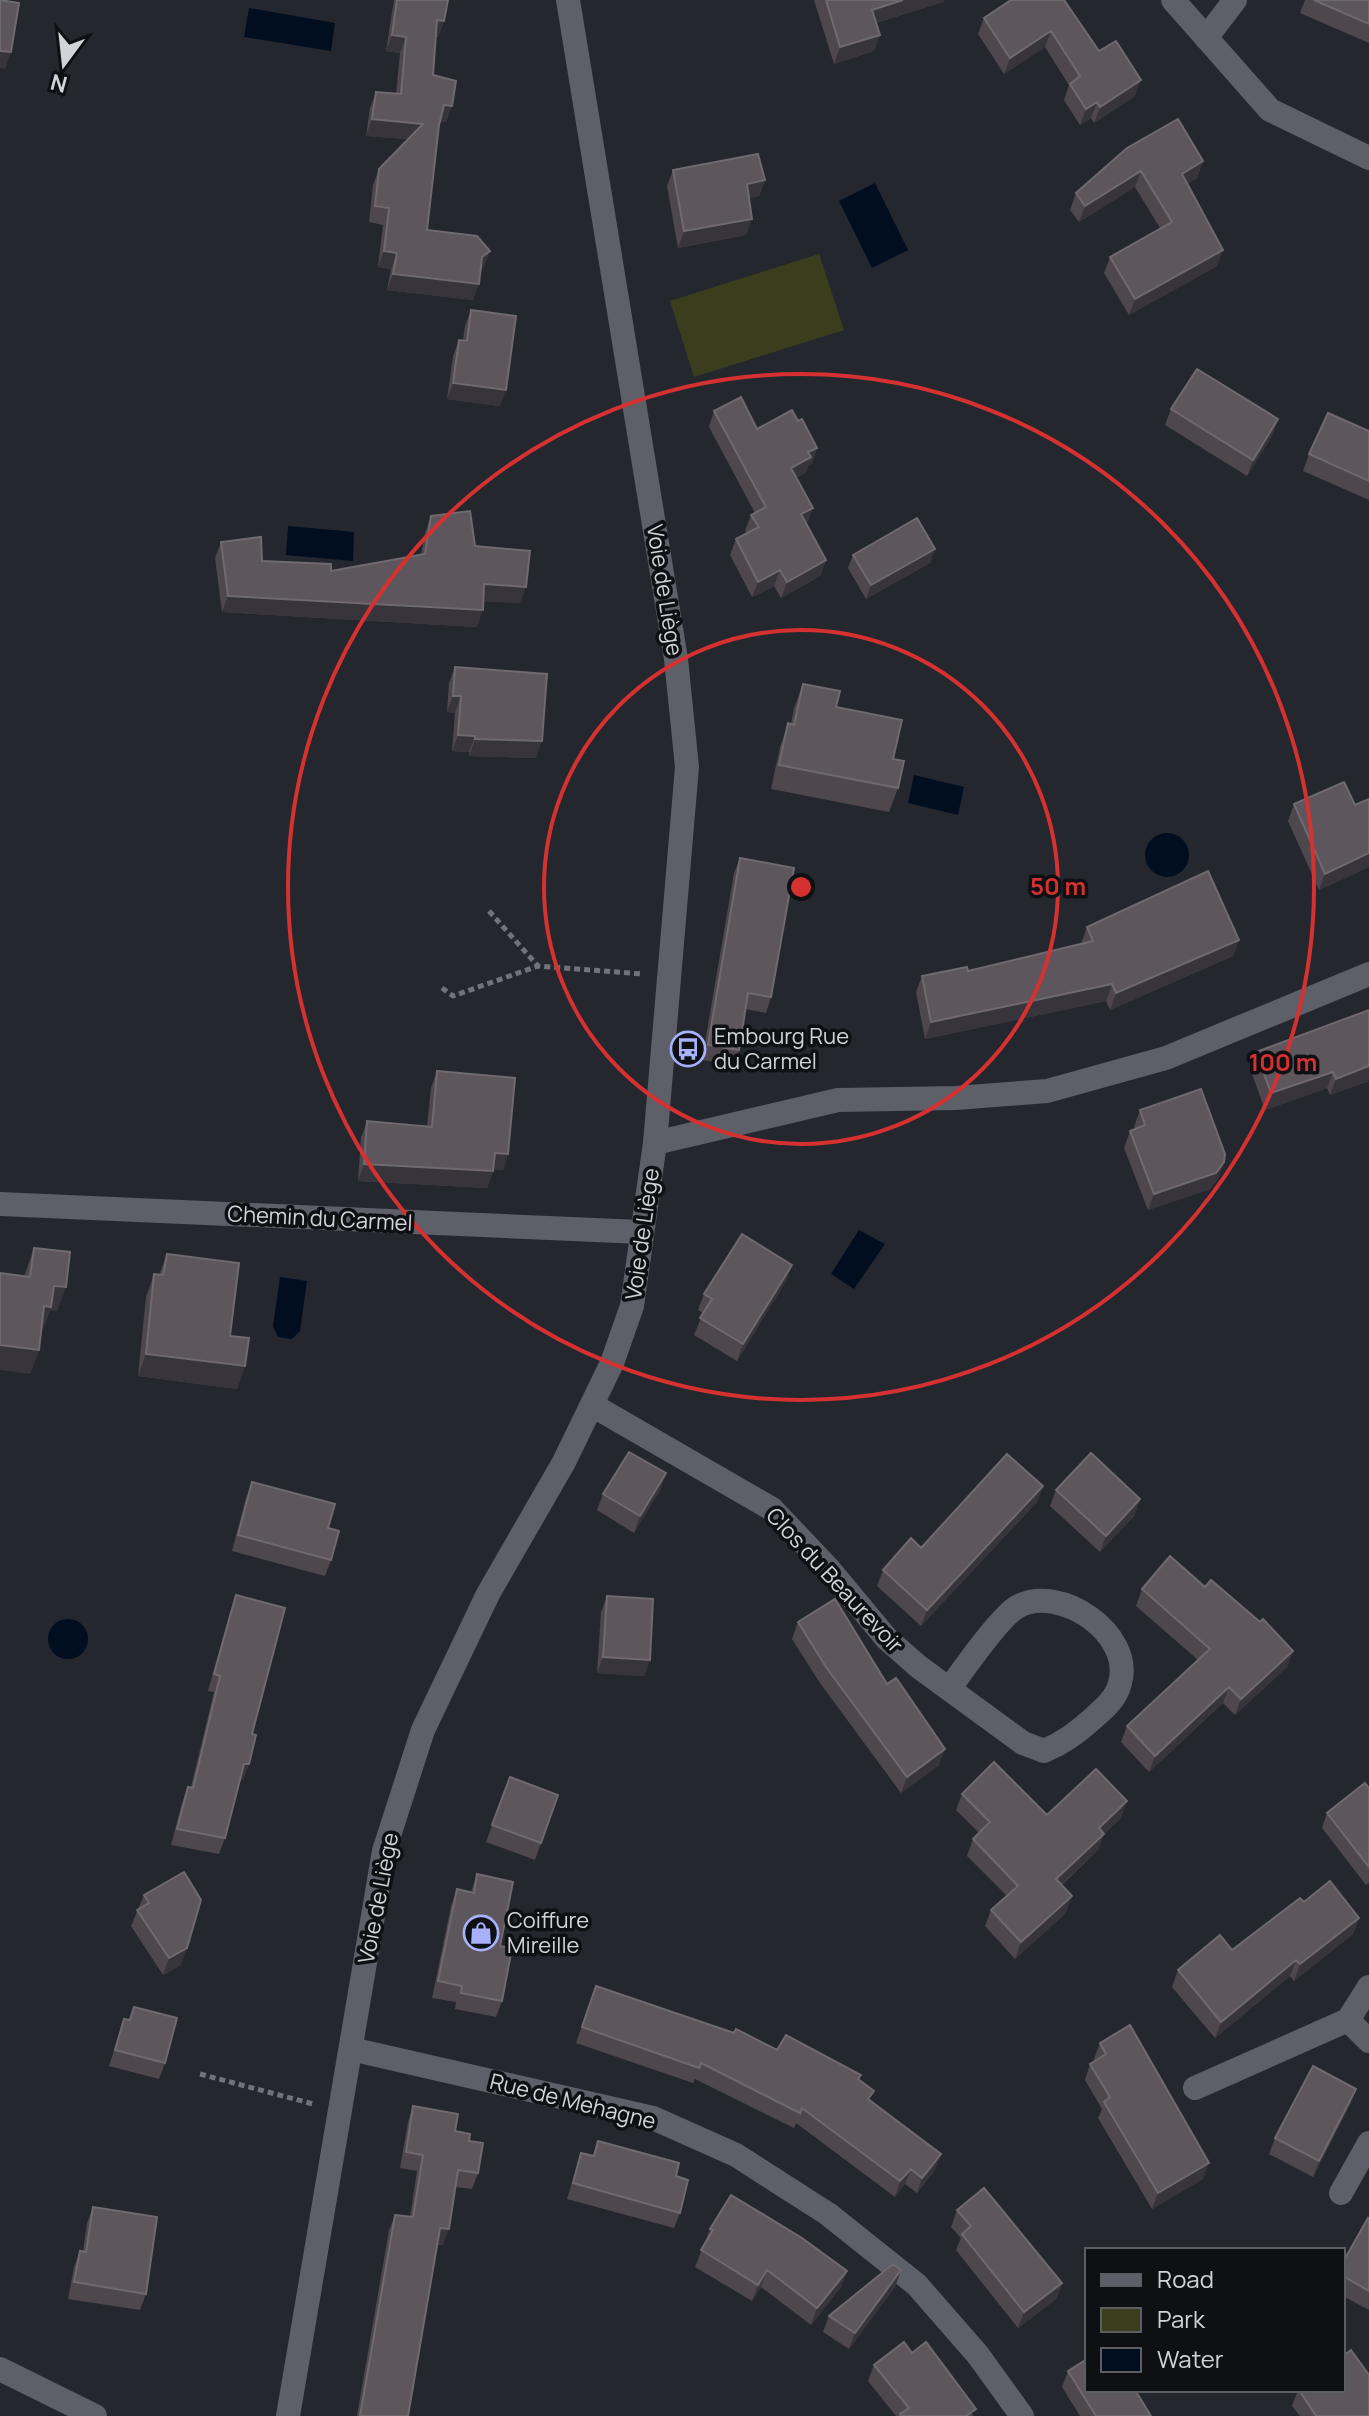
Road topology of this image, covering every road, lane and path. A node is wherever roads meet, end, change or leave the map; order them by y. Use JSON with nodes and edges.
{"nodes":[{"id":1,"x":568,"y":0,"type":"edge"},
{"id":2,"x":1173,"y":0,"type":"edge"},
{"id":3,"x":1235,"y":0,"type":"edge"},
{"id":4,"x":1206,"y":38,"type":"junction"},
{"id":5,"x":1369,"y":158,"type":"edge"},
{"id":6,"x":489,"y":911,"type":"dead end"},
{"id":7,"x":538,"y":966,"type":"junction"},
{"id":8,"x":1369,"y":974,"type":"edge"},
{"id":9,"x":671,"y":976,"type":"junction"},
{"id":10,"x":442,"y":988,"type":"dead end"},
{"id":11,"x":655,"y":1143,"type":"junction"},
{"id":12,"x":0,"y":1204,"type":"edge"},
{"id":13,"x":641,"y":1232,"type":"junction"},
{"id":14,"x":592,"y":1405,"type":"junction"},
{"id":15,"x":950,"y":1688,"type":"junction"},
{"id":16,"x":1369,"y":1987,"type":"edge"},
{"id":17,"x":1348,"y":2020,"type":"junction"},
{"id":18,"x":1369,"y":2041,"type":"edge"},
{"id":19,"x":351,"y":2049,"type":"junction"},
{"id":20,"x":200,"y":2074,"type":"dead end"},
{"id":21,"x":1195,"y":2088,"type":"dead end"},
{"id":22,"x":341,"y":2112,"type":"junction"},
{"id":23,"x":1369,"y":2143,"type":"edge"},
{"id":24,"x":1341,"y":2193,"type":"dead end"},
{"id":25,"x":0,"y":2369,"type":"edge"},
{"id":26,"x":95,"y":2416,"type":"edge"},
{"id":27,"x":288,"y":2416,"type":"edge"},
{"id":28,"x":1022,"y":2416,"type":"edge"}],
"edges":[{"from":1,"to":9,"type":"street","name":"Voie de Liège"},
{"from":2,"to":4,"type":"street"},
{"from":3,"to":4,"type":"street"},
{"from":4,"to":5,"type":"street"},
{"from":6,"to":7,"type":"path"},
{"from":7,"to":9,"type":"path"},
{"from":7,"to":10,"type":"path"},
{"from":8,"to":11,"type":"street"},
{"from":9,"to":11,"type":"street","name":"Voie de Liège"},
{"from":11,"to":13,"type":"street","name":"Voie de Liège"},
{"from":12,"to":13,"type":"street","name":"Chemin du Carmel"},
{"from":13,"to":14,"type":"street","name":"Voie de Liège"},
{"from":14,"to":15,"type":"street","name":"Clos du Beaurevoir"},
{"from":14,"to":19,"type":"street","name":"Voie de Liège"},
{"from":15,"to":15,"type":"street","name":"Clos du Beaurevoir"},
{"from":16,"to":17,"type":"street"},
{"from":17,"to":18,"type":"street"},
{"from":17,"to":21,"type":"street"},
{"from":19,"to":22,"type":"street","name":"Voie de Liège"},
{"from":19,"to":28,"type":"street","name":"Rue de Mehagne"},
{"from":20,"to":22,"type":"path"},
{"from":22,"to":27,"type":"street","name":"Voie de Liège"},
{"from":23,"to":24,"type":"street"},
{"from":25,"to":26,"type":"street"}]}
